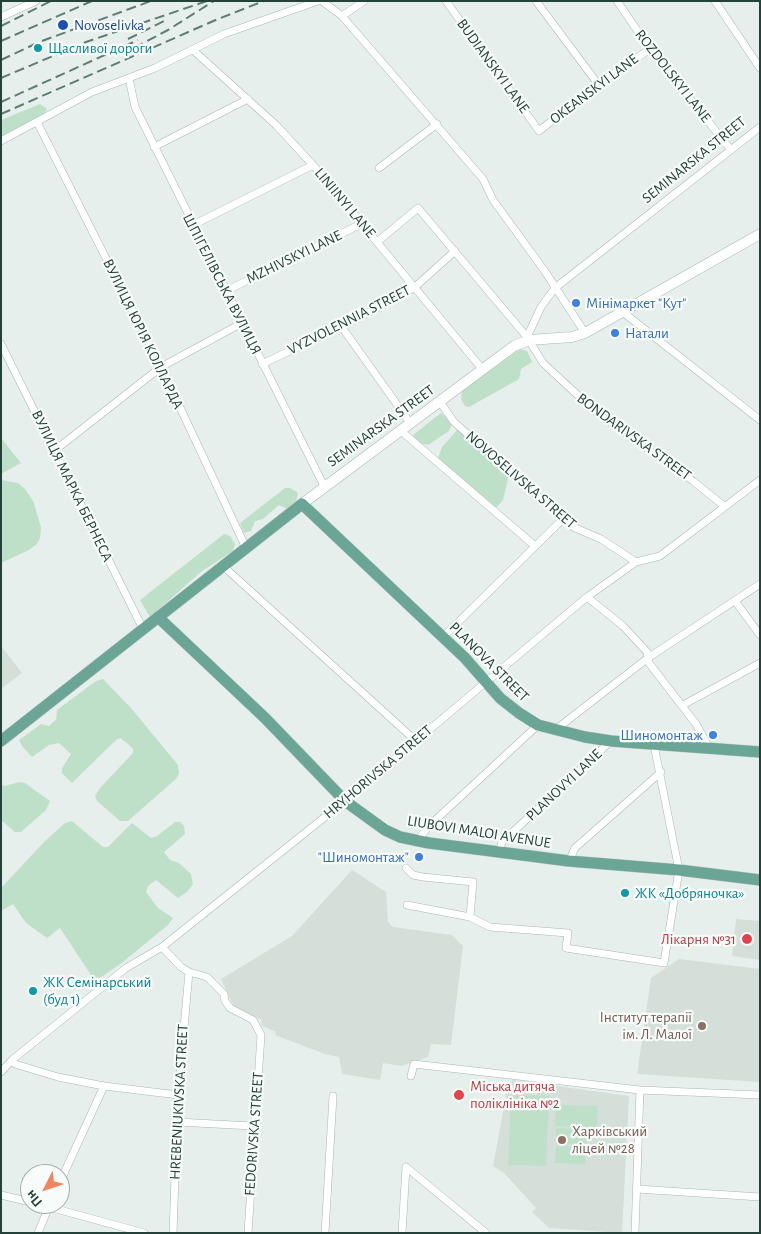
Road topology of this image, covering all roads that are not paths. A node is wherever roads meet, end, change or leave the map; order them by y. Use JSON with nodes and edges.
{"nodes":[{"id":1,"x":36,"y":1,"type":"edge"},
{"id":2,"x":320,"y":1,"type":"edge"},
{"id":3,"x":364,"y":1,"type":"edge"},
{"id":4,"x":446,"y":1,"type":"edge"},
{"id":5,"x":536,"y":1,"type":"edge"},
{"id":6,"x":617,"y":1,"type":"edge"},
{"id":7,"x":715,"y":1,"type":"edge"},
{"id":8,"x":342,"y":16,"type":"junction"},
{"id":9,"x":1,"y":17,"type":"edge"},
{"id":10,"x":650,"y":49,"type":"junction"},
{"id":11,"x":193,"y":50,"type":"junction"},
{"id":12,"x":760,"y":68,"type":"edge"},
{"id":13,"x":129,"y":78,"type":"junction"},
{"id":14,"x":598,"y":84,"type":"junction"},
{"id":15,"x":248,"y":99,"type":"junction"},
{"id":16,"x":37,"y":122,"type":"junction"},
{"id":17,"x":437,"y":124,"type":"junction"},
{"id":18,"x":760,"y":127,"type":"edge"},
{"id":19,"x":539,"y":131,"type":"joint"},
{"id":20,"x":1,"y":141,"type":"edge"},
{"id":21,"x":154,"y":147,"type":"junction"},
{"id":22,"x":731,"y":150,"type":"junction"},
{"id":23,"x":313,"y":165,"type":"junction"},
{"id":24,"x":379,"y":168,"type":"dead end"},
{"id":25,"x":362,"y":223,"type":"junction"},
{"id":26,"x":193,"y":225,"type":"junction"},
{"id":27,"x":757,"y":238,"type":"edge"},
{"id":28,"x":377,"y":242,"type":"junction"},
{"id":29,"x":455,"y":252,"type":"junction"},
{"id":30,"x":415,"y":287,"type":"junction"},
{"id":31,"x":555,"y":288,"type":"junction"},
{"id":32,"x":226,"y":291,"type":"junction"},
{"id":33,"x":624,"y":313,"type":"junction"},
{"id":34,"x":242,"y":323,"type":"junction"},
{"id":35,"x":341,"y":326,"type":"junction"},
{"id":36,"x":585,"y":333,"type":"junction"},
{"id":37,"x":528,"y":339,"type":"junction"},
{"id":38,"x":1,"y":344,"type":"edge"},
{"id":39,"x":262,"y":364,"type":"junction"},
{"id":40,"x":161,"y":367,"type":"junction"},
{"id":41,"x":482,"y":370,"type":"junction"},
{"id":42,"x":440,"y":402,"type":"junction"},
{"id":43,"x":760,"y":420,"type":"edge"},
{"id":44,"x":411,"y":424,"type":"junction"},
{"id":45,"x":401,"y":431,"type":"junction"},
{"id":46,"x":54,"y":450,"type":"junction"},
{"id":47,"x":760,"y":480,"type":"edge"},
{"id":48,"x":324,"y":486,"type":"junction"},
{"id":49,"x":302,"y":504,"type":"junction"},
{"id":50,"x":724,"y":506,"type":"junction"},
{"id":51,"x":564,"y":518,"type":"junction"},
{"id":52,"x":535,"y":546,"type":"junction"},
{"id":53,"x":246,"y":548,"type":"junction"},
{"id":54,"x":636,"y":562,"type":"junction"},
{"id":55,"x":223,"y":566,"type":"junction"},
{"id":56,"x":760,"y":584,"type":"edge"},
{"id":57,"x":587,"y":597,"type":"junction"},
{"id":58,"x":735,"y":602,"type":"junction"},
{"id":59,"x":158,"y":617,"type":"junction"},
{"id":60,"x":143,"y":629,"type":"junction"},
{"id":61,"x":760,"y":635,"type":"edge"},
{"id":62,"x":443,"y":637,"type":"junction"},
{"id":63,"x":648,"y":658,"type":"junction"},
{"id":64,"x":760,"y":663,"type":"edge"},
{"id":65,"x":486,"y":681,"type":"junction"},
{"id":66,"x":683,"y":705,"type":"junction"},
{"id":67,"x":538,"y":725,"type":"junction"},
{"id":68,"x":555,"y":730,"type":"junction"},
{"id":69,"x":1,"y":741,"type":"edge"},
{"id":70,"x":416,"y":741,"type":"junction"},
{"id":71,"x":611,"y":741,"type":"junction"},
{"id":72,"x":654,"y":745,"type":"junction"},
{"id":73,"x":708,"y":748,"type":"junction"},
{"id":74,"x":760,"y":752,"type":"edge"},
{"id":75,"x":661,"y":772,"type":"junction"},
{"id":76,"x":345,"y":801,"type":"junction"},
{"id":77,"x":417,"y":842,"type":"junction"},
{"id":78,"x":499,"y":852,"type":"junction"},
{"id":79,"x":569,"y":861,"type":"junction"},
{"id":80,"x":406,"y":868,"type":"dead end"},
{"id":81,"x":679,"y":870,"type":"junction"},
{"id":82,"x":760,"y":880,"type":"edge"},
{"id":83,"x":406,"y":905,"type":"dead end"},
{"id":84,"x":470,"y":917,"type":"junction"},
{"id":85,"x":162,"y":947,"type":"junction"},
{"id":86,"x":189,"y":972,"type":"junction"},
{"id":87,"x":12,"y":1060,"type":"junction"},
{"id":88,"x":1,"y":1072,"type":"edge"},
{"id":89,"x":410,"y":1076,"type":"dead end"},
{"id":90,"x":104,"y":1086,"type":"junction"},
{"id":91,"x":640,"y":1090,"type":"junction"},
{"id":92,"x":178,"y":1095,"type":"junction"},
{"id":93,"x":760,"y":1095,"type":"edge"},
{"id":94,"x":333,"y":1096,"type":"dead end"},
{"id":95,"x":177,"y":1122,"type":"junction"},
{"id":96,"x":253,"y":1126,"type":"junction"},
{"id":97,"x":68,"y":1164,"type":"edge"},
{"id":98,"x":637,"y":1189,"type":"junction"},
{"id":99,"x":1,"y":1194,"type":"edge"},
{"id":100,"x":760,"y":1197,"type":"edge"},
{"id":101,"x":20,"y":1199,"type":"edge"},
{"id":102,"x":70,"y":1211,"type":"edge"},
{"id":103,"x":46,"y":1214,"type":"edge"},
{"id":104,"x":479,"y":1230,"type":"edge"},
{"id":105,"x":38,"y":1233,"type":"edge"},
{"id":106,"x":144,"y":1233,"type":"edge"},
{"id":107,"x":173,"y":1233,"type":"edge"},
{"id":108,"x":248,"y":1233,"type":"edge"},
{"id":109,"x":325,"y":1233,"type":"edge"},
{"id":110,"x":402,"y":1233,"type":"edge"},
{"id":111,"x":486,"y":1233,"type":"edge"},
{"id":112,"x":635,"y":1233,"type":"edge"}],
"edges":[{"from":1,"to":9,"type":"street"},
{"from":2,"to":8,"type":"street"},
{"from":2,"to":11,"type":"street"},
{"from":3,"to":8,"type":"street"},
{"from":4,"to":19,"type":"street","name":"BUDIANSKYI LANE"},
{"from":5,"to":14,"type":"street"},
{"from":6,"to":10,"type":"street","name":"ROZDOLSKYI LANE"},
{"from":7,"to":12,"type":"street"},
{"from":8,"to":17,"type":"street"},
{"from":10,"to":14,"type":"street","name":"OKEANSKYI LANE"},
{"from":10,"to":22,"type":"street","name":"ROZDOLSKYI LANE"},
{"from":11,"to":13,"type":"street"},
{"from":11,"to":15,"type":"street","name":"LINIINYI LANE"},
{"from":13,"to":16,"type":"street"},
{"from":13,"to":21,"type":"street","name":"ШПІГЕЛІВСЬКА ВУЛИЦЯ"},
{"from":14,"to":19,"type":"street","name":"OKEANSKYI LANE"},
{"from":15,"to":21,"type":"street"},
{"from":15,"to":23,"type":"street","name":"LINIINYI LANE"},
{"from":16,"to":20,"type":"street"},
{"from":16,"to":40,"type":"street","name":"ВУЛИЦЯ ЮРІЯ КОЛЛАРДА"},
{"from":17,"to":24,"type":"street"},
{"from":17,"to":31,"type":"street"},
{"from":18,"to":22,"type":"street","name":"SEMINARSKA STREET"},
{"from":21,"to":26,"type":"street","name":"ШПІГЕЛІВСЬКА ВУЛИЦЯ"},
{"from":22,"to":31,"type":"street","name":"SEMINARSKA STREET"},
{"from":23,"to":25,"type":"street","name":"LINIINYI LANE"},
{"from":23,"to":26,"type":"street"},
{"from":25,"to":28,"type":"street","name":"LINIINYI LANE"},
{"from":25,"to":32,"type":"street","name":"MZHIVSKYI LANE"},
{"from":26,"to":32,"type":"street","name":"ШПІГЕЛІВСЬКА ВУЛИЦЯ"},
{"from":27,"to":33,"type":"street"},
{"from":28,"to":29,"type":"street","name":"BONDARIVSKA STREET"},
{"from":28,"to":30,"type":"street","name":"LINIINYI LANE"},
{"from":29,"to":30,"type":"street","name":"VYZVOLENNIA STREET"},
{"from":29,"to":37,"type":"street","name":"BONDARIVSKA STREET"},
{"from":30,"to":35,"type":"street","name":"VYZVOLENNIA STREET"},
{"from":30,"to":41,"type":"street","name":"LINIINYI LANE"},
{"from":31,"to":36,"type":"street"},
{"from":31,"to":37,"type":"street","name":"SEMINARSKA STREET"},
{"from":32,"to":34,"type":"street","name":"ШПІГЕЛІВСЬКА ВУЛИЦЯ"},
{"from":33,"to":36,"type":"street"},
{"from":33,"to":43,"type":"street"},
{"from":34,"to":39,"type":"street","name":"ШПІГЕЛІВСЬКА ВУЛИЦЯ"},
{"from":34,"to":40,"type":"street"},
{"from":35,"to":39,"type":"street","name":"VYZVOLENNIA STREET"},
{"from":35,"to":44,"type":"street"},
{"from":36,"to":37,"type":"street"},
{"from":37,"to":41,"type":"street","name":"SEMINARSKA STREET"},
{"from":37,"to":50,"type":"street","name":"BONDARIVSKA STREET"},
{"from":38,"to":46,"type":"street","name":"ВУЛИЦЯ МАРКА БЕРНЕСА"},
{"from":39,"to":48,"type":"street","name":"ШПІГЕЛІВСЬКА ВУЛИЦЯ"},
{"from":40,"to":46,"type":"street"},
{"from":40,"to":53,"type":"street","name":"ВУЛИЦЯ ЮРІЯ КОЛЛАРДА"},
{"from":41,"to":42,"type":"street","name":"SEMINARSKA STREET"},
{"from":42,"to":44,"type":"street","name":"SEMINARSKA STREET"},
{"from":42,"to":51,"type":"street","name":"NOVOSELIVSKA STREET"},
{"from":44,"to":45,"type":"street","name":"SEMINARSKA STREET"},
{"from":45,"to":48,"type":"street","name":"SEMINARSKA STREET"},
{"from":45,"to":52,"type":"street"},
{"from":46,"to":60,"type":"street","name":"ВУЛИЦЯ МАРКА БЕРНЕСА"},
{"from":47,"to":50,"type":"street","name":"HRYHORIVSKA STREET"},
{"from":48,"to":49,"type":"street","name":"SEMINARSKA STREET"},
{"from":49,"to":53,"type":"main road","name":"SEMINARSKA STREET"},
{"from":49,"to":62,"type":"main road","name":"PLANOVA STREET"},
{"from":50,"to":54,"type":"street","name":"HRYHORIVSKA STREET"},
{"from":51,"to":52,"type":"street"},
{"from":51,"to":54,"type":"street","name":"NOVOSELIVSKA STREET"},
{"from":52,"to":62,"type":"street"},
{"from":53,"to":55,"type":"main road","name":"SEMINARSKA STREET"},
{"from":54,"to":57,"type":"street","name":"HRYHORIVSKA STREET"},
{"from":55,"to":59,"type":"main road","name":"SEMINARSKA STREET"},
{"from":55,"to":70,"type":"street"},
{"from":56,"to":58,"type":"street"},
{"from":57,"to":63,"type":"street"},
{"from":57,"to":65,"type":"street","name":"HRYHORIVSKA STREET"},
{"from":58,"to":61,"type":"street"},
{"from":58,"to":63,"type":"street"},
{"from":59,"to":60,"type":"main road","name":"SEMINARSKA STREET"},
{"from":59,"to":76,"type":"main road","name":"LIUBOVI MALOI AVENUE"},
{"from":60,"to":69,"type":"main road","name":"SEMINARSKA STREET"},
{"from":62,"to":65,"type":"main road","name":"PLANOVA STREET"},
{"from":63,"to":66,"type":"street"},
{"from":63,"to":68,"type":"street"},
{"from":64,"to":66,"type":"street"},
{"from":65,"to":67,"type":"main road","name":"PLANOVA STREET"},
{"from":65,"to":70,"type":"street","name":"HRYHORIVSKA STREET"},
{"from":66,"to":73,"type":"street"},
{"from":67,"to":68,"type":"main road","name":"PLANOVA STREET"},
{"from":67,"to":77,"type":"street"},
{"from":68,"to":71,"type":"main road","name":"PLANOVA STREET"},
{"from":70,"to":76,"type":"street","name":"HRYHORIVSKA STREET"},
{"from":71,"to":72,"type":"main road","name":"PLANOVA STREET"},
{"from":71,"to":78,"type":"street","name":"PLANOVYI LANE"},
{"from":72,"to":73,"type":"main road","name":"PLANOVA STREET"},
{"from":72,"to":75,"type":"street"},
{"from":73,"to":74,"type":"main road","name":"PLANOVA STREET"},
{"from":75,"to":79,"type":"street"},
{"from":75,"to":81,"type":"street"},
{"from":76,"to":77,"type":"main road","name":"LIUBOVI MALOI AVENUE"},
{"from":76,"to":85,"type":"street","name":"HRYHORIVSKA STREET"},
{"from":77,"to":78,"type":"main road","name":"LIUBOVI MALOI AVENUE"},
{"from":78,"to":79,"type":"main road","name":"LIUBOVI MALOI AVENUE"},
{"from":79,"to":81,"type":"main road","name":"LIUBOVI MALOI AVENUE"},
{"from":80,"to":84,"type":"street"},
{"from":81,"to":82,"type":"main road","name":"LIUBOVI MALOI AVENUE"},
{"from":81,"to":84,"type":"street"},
{"from":83,"to":84,"type":"street"},
{"from":85,"to":86,"type":"street"},
{"from":85,"to":87,"type":"street","name":"HRYHORIVSKA STREET"},
{"from":86,"to":92,"type":"street","name":"HREBENIUKIVSKA STREET"},
{"from":86,"to":96,"type":"street","name":"FEDORIVSKA STREET"},
{"from":87,"to":88,"type":"street","name":"HRYHORIVSKA STREET"},
{"from":87,"to":90,"type":"street"},
{"from":89,"to":91,"type":"street"},
{"from":90,"to":92,"type":"street"},
{"from":90,"to":97,"type":"street"},
{"from":91,"to":93,"type":"street"},
{"from":91,"to":98,"type":"street"},
{"from":92,"to":95,"type":"street","name":"HREBENIUKIVSKA STREET"},
{"from":94,"to":109,"type":"street"},
{"from":95,"to":96,"type":"street"},
{"from":95,"to":107,"type":"street","name":"HREBENIUKIVSKA STREET"},
{"from":96,"to":108,"type":"street","name":"FEDORIVSKA STREET"},
{"from":98,"to":100,"type":"street"},
{"from":98,"to":112,"type":"street"},
{"from":99,"to":101,"type":"street"},
{"from":102,"to":106,"type":"street"},
{"from":103,"to":105,"type":"street"},
{"from":104,"to":110,"type":"street"},
{"from":104,"to":111,"type":"street"}]}
